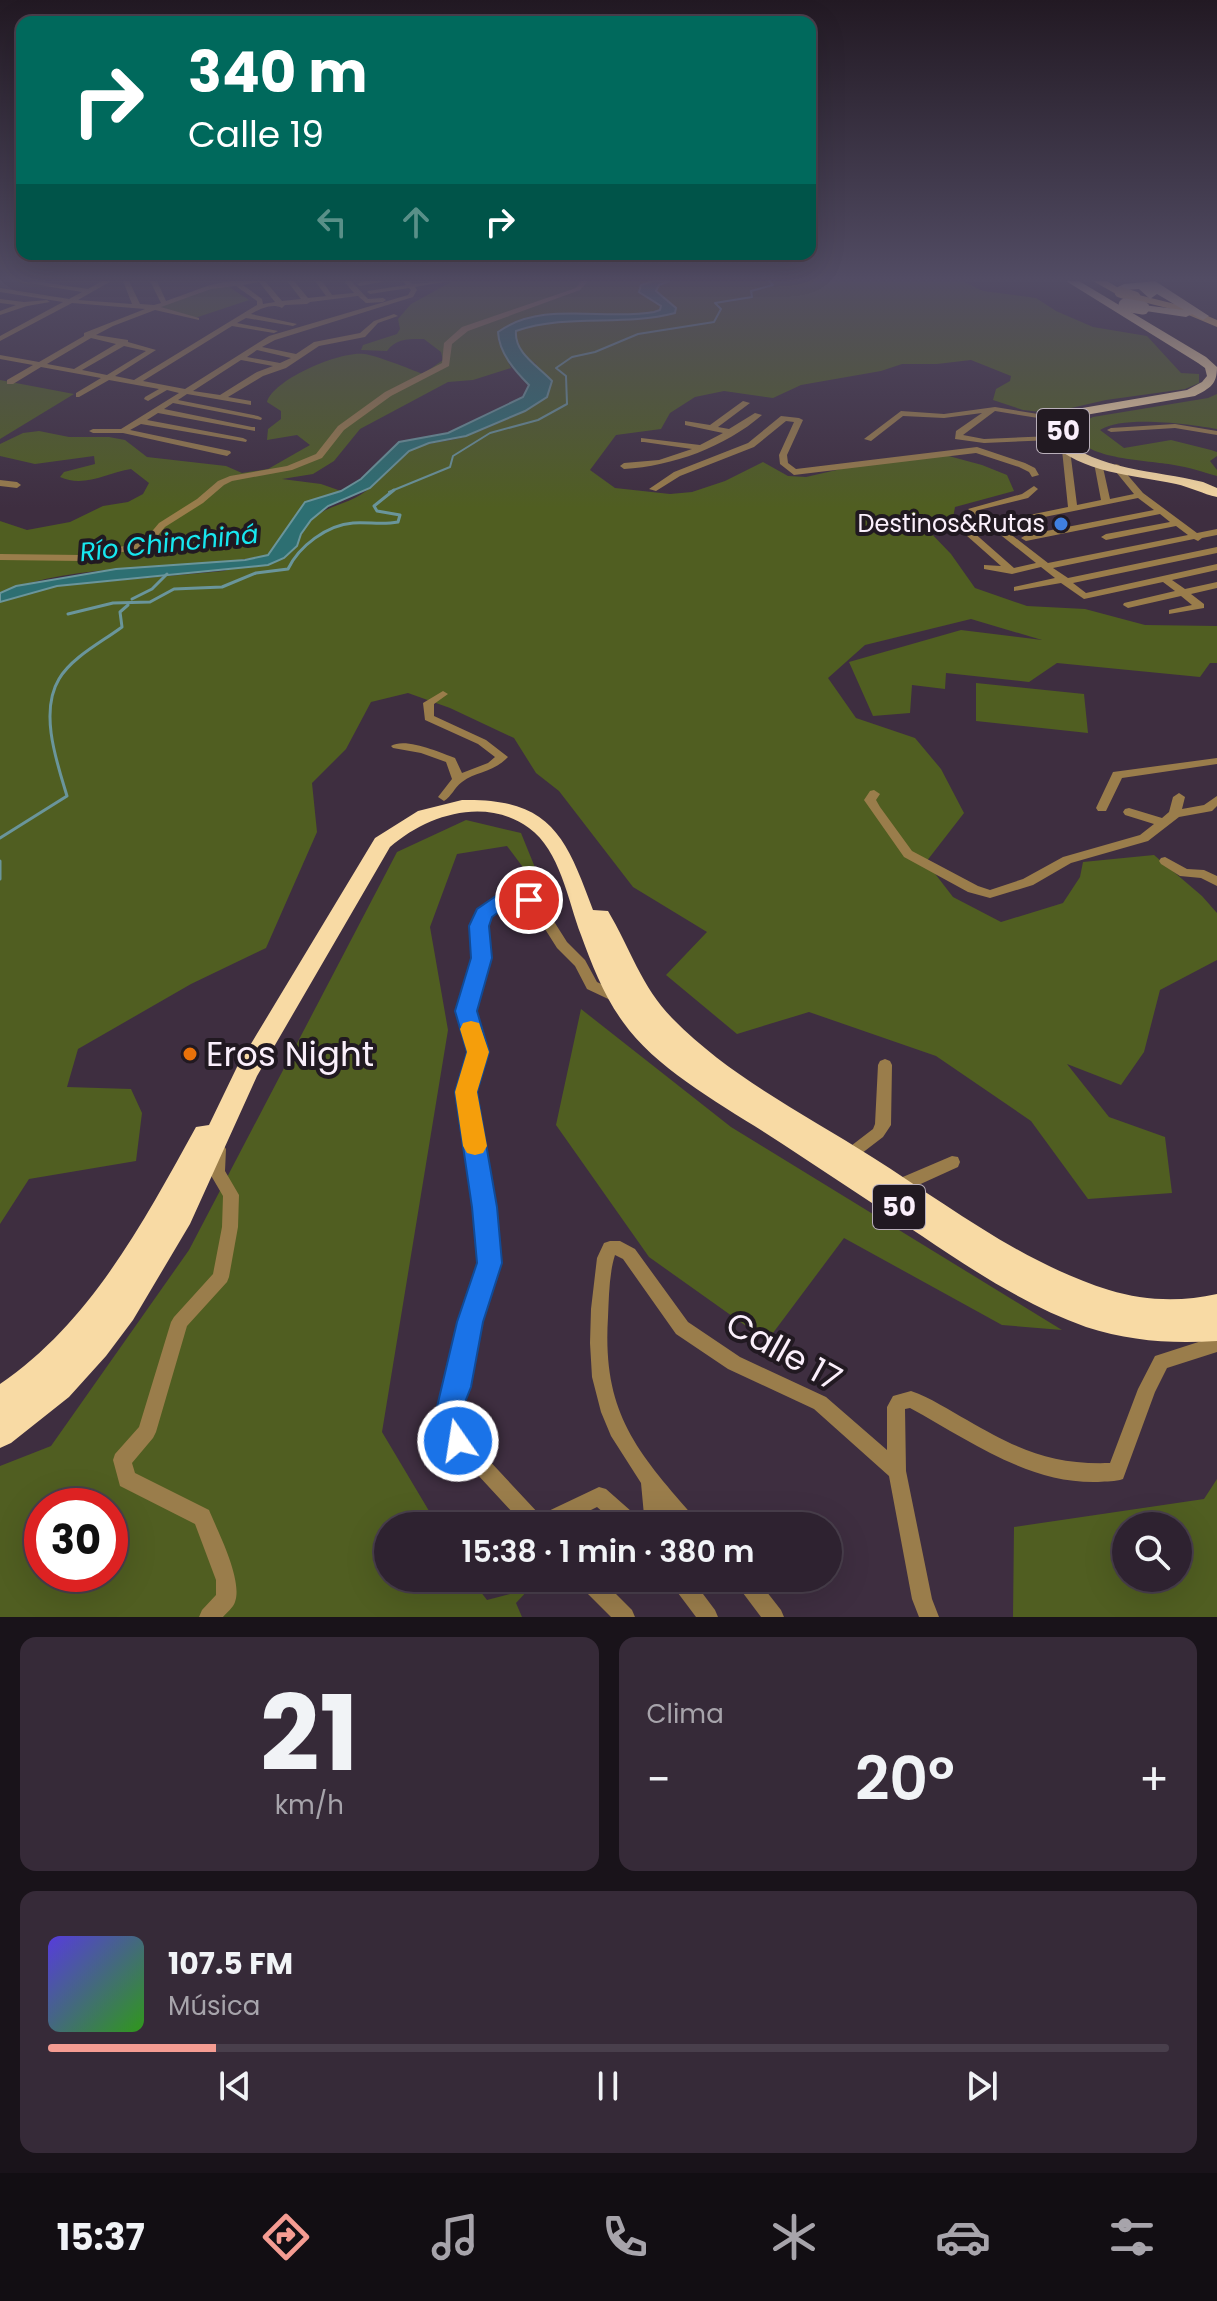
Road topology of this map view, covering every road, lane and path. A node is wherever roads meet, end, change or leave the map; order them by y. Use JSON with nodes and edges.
{"nodes":[{"id":1,"x":54,"y":356,"type":"edge"},
{"id":2,"x":100,"y":356,"type":"edge"},
{"id":3,"x":142,"y":356,"type":"edge"},
{"id":4,"x":178,"y":356,"type":"edge"},
{"id":5,"x":447,"y":356,"type":"edge"},
{"id":6,"x":1195,"y":356,"type":"edge"},
{"id":7,"x":1199,"y":356,"type":"edge"},
{"id":8,"x":0,"y":357,"type":"edge"},
{"id":9,"x":298,"y":357,"type":"edge"},
{"id":10,"x":240,"y":358,"type":"joint"},
{"id":11,"x":42,"y":364,"type":"junction"},
{"id":12,"x":128,"y":365,"type":"junction"},
{"id":13,"x":283,"y":366,"type":"junction"},
{"id":14,"x":1217,"y":368,"type":"edge"},
{"id":15,"x":77,"y":370,"type":"junction"},
{"id":16,"x":156,"y":370,"type":"junction"},
{"id":17,"x":249,"y":372,"type":"dead end"},
{"id":18,"x":260,"y":374,"type":"junction"},
{"id":19,"x":109,"y":377,"type":"junction"},
{"id":20,"x":10,"y":382,"type":"dead end"},
{"id":21,"x":136,"y":382,"type":"junction"},
{"id":22,"x":1215,"y":384,"type":"edge"},
{"id":23,"x":167,"y":387,"type":"junction"},
{"id":24,"x":188,"y":391,"type":"junction"},
{"id":25,"x":79,"y":395,"type":"dead end"},
{"id":26,"x":223,"y":397,"type":"junction"},
{"id":27,"x":148,"y":399,"type":"dead end"},
{"id":28,"x":172,"y":401,"type":"junction"},
{"id":29,"x":746,"y":403,"type":"dead end"},
{"id":30,"x":995,"y":409,"type":"junction"},
{"id":31,"x":156,"y":410,"type":"junction"},
{"id":32,"x":233,"y":412,"type":"junction"},
{"id":33,"x":244,"y":415,"type":"junction"},
{"id":34,"x":758,"y":415,"type":"dead end"},
{"id":35,"x":258,"y":418,"type":"dead end"},
{"id":36,"x":1057,"y":419,"type":"junction"},
{"id":37,"x":139,"y":422,"type":"junction"},
{"id":38,"x":688,"y":423,"type":"dead end"},
{"id":39,"x":230,"y":424,"type":"junction"},
{"id":40,"x":742,"y":426,"type":"junction"},
{"id":41,"x":123,"y":427,"type":"junction"},
{"id":42,"x":712,"y":428,"type":"junction"},
{"id":43,"x":252,"y":429,"type":"dead end"},
{"id":44,"x":769,"y":429,"type":"junction"},
{"id":45,"x":93,"y":431,"type":"dead end"},
{"id":46,"x":730,"y":432,"type":"junction"},
{"id":47,"x":1217,"y":433,"type":"edge"},
{"id":48,"x":214,"y":435,"type":"junction"},
{"id":49,"x":1053,"y":438,"type":"junction"},
{"id":50,"x":868,"y":439,"type":"dead end"},
{"id":51,"x":243,"y":440,"type":"dead end"},
{"id":52,"x":644,"y":440,"type":"dead end"},
{"id":53,"x":984,"y":441,"type":"junction"},
{"id":54,"x":1122,"y":441,"type":"dead end"},
{"id":55,"x":197,"y":445,"type":"junction"},
{"id":56,"x":698,"y":447,"type":"junction"},
{"id":57,"x":977,"y":450,"type":"junction"},
{"id":58,"x":1066,"y":450,"type":"junction"},
{"id":59,"x":227,"y":453,"type":"dead end"},
{"id":60,"x":1098,"y":463,"type":"junction"},
{"id":61,"x":624,"y":466,"type":"dead end"},
{"id":62,"x":1116,"y":467,"type":"junction"},
{"id":63,"x":1035,"y":475,"type":"dead end"},
{"id":64,"x":0,"y":483,"type":"edge"},
{"id":65,"x":17,"y":485,"type":"dead end"},
{"id":66,"x":1217,"y":487,"type":"edge"},
{"id":67,"x":653,"y":489,"type":"dead end"},
{"id":68,"x":1034,"y":489,"type":"dead end"},
{"id":69,"x":1217,"y":493,"type":"edge"},
{"id":70,"x":1140,"y":495,"type":"junction"},
{"id":71,"x":1106,"y":501,"type":"junction"},
{"id":72,"x":1073,"y":508,"type":"junction"},
{"id":73,"x":1160,"y":511,"type":"junction"},
{"id":74,"x":1177,"y":523,"type":"junction"},
{"id":75,"x":994,"y":525,"type":"junction"},
{"id":76,"x":1217,"y":532,"type":"edge"},
{"id":77,"x":969,"y":533,"type":"dead end"},
{"id":78,"x":1195,"y":536,"type":"junction"},
{"id":79,"x":1026,"y":538,"type":"dead end"},
{"id":80,"x":1217,"y":550,"type":"edge"},
{"id":81,"x":1124,"y":551,"type":"junction"},
{"id":82,"x":0,"y":557,"type":"edge"},
{"id":83,"x":1046,"y":565,"type":"junction"},
{"id":84,"x":1145,"y":565,"type":"junction"},
{"id":85,"x":987,"y":567,"type":"dead end"},
{"id":86,"x":1217,"y":567,"type":"edge"},
{"id":87,"x":1012,"y":571,"type":"junction"},
{"id":88,"x":1164,"y":578,"type":"junction"},
{"id":89,"x":1066,"y":580,"type":"junction"},
{"id":90,"x":1217,"y":585,"type":"edge"},
{"id":91,"x":1017,"y":589,"type":"dead end"},
{"id":92,"x":1183,"y":593,"type":"junction"},
{"id":93,"x":1128,"y":605,"type":"dead end"},
{"id":94,"x":1173,"y":612,"type":"dead end"},
{"id":95,"x":443,"y":694,"type":"dead end"},
{"id":96,"x":397,"y":746,"type":"dead end"},
{"id":97,"x":1217,"y":761,"type":"edge"},
{"id":98,"x":451,"y":788,"type":"junction"},
{"id":99,"x":874,"y":794,"type":"dead end"},
{"id":100,"x":1179,"y":797,"type":"dead end"},
{"id":101,"x":1217,"y":800,"type":"edge"},
{"id":102,"x":1102,"y":808,"type":"dead end"},
{"id":103,"x":1129,"y":812,"type":"dead end"},
{"id":104,"x":1175,"y":814,"type":"junction"},
{"id":105,"x":1163,"y":823,"type":"junction"},
{"id":106,"x":1165,"y":861,"type":"dead end"},
{"id":107,"x":1217,"y":882,"type":"edge"},
{"id":108,"x":621,"y":1000,"type":"junction"},
{"id":109,"x":885,"y":1065,"type":"dead end"},
{"id":110,"x":217,"y":1137,"type":"junction"},
{"id":111,"x":848,"y":1156,"type":"junction"},
{"id":112,"x":952,"y":1162,"type":"dead end"},
{"id":113,"x":897,"y":1187,"type":"junction"},
{"id":114,"x":1217,"y":1307,"type":"edge"},
{"id":115,"x":1217,"y":1328,"type":"edge"},
{"id":116,"x":1217,"y":1344,"type":"edge"},
{"id":117,"x":0,"y":1401,"type":"edge"},
{"id":118,"x":0,"y":1433,"type":"edge"},
{"id":119,"x":897,"y":1471,"type":"junction"},
{"id":120,"x":650,"y":1481,"type":"junction"},
{"id":121,"x":525,"y":1512,"type":"edge"},
{"id":122,"x":566,"y":1512,"type":"edge"},
{"id":123,"x":617,"y":1512,"type":"edge"},
{"id":124,"x":653,"y":1512,"type":"edge"},
{"id":125,"x":677,"y":1512,"type":"edge"},
{"id":126,"x":600,"y":1592,"type":"edge"},
{"id":127,"x":689,"y":1592,"type":"edge"},
{"id":128,"x":755,"y":1592,"type":"edge"},
{"id":129,"x":209,"y":1617,"type":"edge"},
{"id":130,"x":625,"y":1617,"type":"edge"},
{"id":131,"x":708,"y":1617,"type":"edge"},
{"id":132,"x":774,"y":1617,"type":"edge"},
{"id":133,"x":929,"y":1617,"type":"edge"}],
"edges":[{"from":1,"to":11,"type":"street"},
{"from":2,"to":15,"type":"street"},
{"from":3,"to":12,"type":"street"},
{"from":4,"to":16,"type":"street"},
{"from":5,"to":82,"type":"street"},
{"from":6,"to":36,"type":"highway","number":"50"},
{"from":7,"to":14,"type":"highway"},
{"from":8,"to":11,"type":"street"},
{"from":9,"to":13,"type":"street"},
{"from":10,"to":13,"type":"street"},
{"from":10,"to":24,"type":"street"},
{"from":11,"to":15,"type":"street"},
{"from":11,"to":20,"type":"street"},
{"from":12,"to":16,"type":"street"},
{"from":12,"to":19,"type":"street"},
{"from":13,"to":18,"type":"street"},
{"from":15,"to":19,"type":"street"},
{"from":16,"to":21,"type":"street"},
{"from":17,"to":18,"type":"street"},
{"from":18,"to":26,"type":"street"},
{"from":19,"to":21,"type":"street"},
{"from":19,"to":25,"type":"street"},
{"from":21,"to":23,"type":"street"},
{"from":22,"to":66,"type":"highway","number":"50"},
{"from":23,"to":24,"type":"street"},
{"from":23,"to":27,"type":"street"},
{"from":24,"to":26,"type":"street"},
{"from":24,"to":28,"type":"street"},
{"from":26,"to":32,"type":"street"},
{"from":28,"to":31,"type":"street"},
{"from":28,"to":32,"type":"street"},
{"from":29,"to":42,"type":"street"},
{"from":30,"to":36,"type":"street"},
{"from":30,"to":50,"type":"street"},
{"from":30,"to":53,"type":"street"},
{"from":31,"to":37,"type":"street"},
{"from":31,"to":39,"type":"street"},
{"from":32,"to":33,"type":"street"},
{"from":33,"to":35,"type":"street"},
{"from":33,"to":39,"type":"street"},
{"from":34,"to":40,"type":"street"},
{"from":36,"to":49,"type":"highway","number":"50"},
{"from":37,"to":41,"type":"street"},
{"from":37,"to":48,"type":"street"},
{"from":38,"to":42,"type":"street"},
{"from":39,"to":43,"type":"street"},
{"from":39,"to":48,"type":"street"},
{"from":40,"to":44,"type":"street"},
{"from":40,"to":46,"type":"street"},
{"from":41,"to":45,"type":"street"},
{"from":41,"to":55,"type":"street"},
{"from":42,"to":46,"type":"street"},
{"from":44,"to":57,"type":"street"},
{"from":44,"to":67,"type":"street"},
{"from":46,"to":56,"type":"street"},
{"from":47,"to":54,"type":"street"},
{"from":48,"to":51,"type":"street"},
{"from":48,"to":55,"type":"street"},
{"from":49,"to":53,"type":"street"},
{"from":49,"to":58,"type":"highway","number":"50"},
{"from":52,"to":56,"type":"street"},
{"from":53,"to":57,"type":"street"},
{"from":55,"to":59,"type":"street"},
{"from":56,"to":61,"type":"street"},
{"from":57,"to":63,"type":"street"},
{"from":58,"to":60,"type":"highway","number":"50"},
{"from":58,"to":72,"type":"street"},
{"from":60,"to":62,"type":"highway","number":"50"},
{"from":60,"to":71,"type":"street"},
{"from":62,"to":69,"type":"highway","number":"50"},
{"from":62,"to":70,"type":"street"},
{"from":64,"to":65,"type":"street"},
{"from":68,"to":75,"type":"street"},
{"from":70,"to":71,"type":"street"},
{"from":70,"to":73,"type":"street"},
{"from":71,"to":72,"type":"street"},
{"from":72,"to":75,"type":"street"},
{"from":73,"to":74,"type":"street"},
{"from":73,"to":79,"type":"street"},
{"from":74,"to":78,"type":"street"},
{"from":74,"to":81,"type":"street"},
{"from":75,"to":83,"type":"street"},
{"from":76,"to":78,"type":"street"},
{"from":77,"to":87,"type":"street"},
{"from":78,"to":80,"type":"street"},
{"from":78,"to":81,"type":"street"},
{"from":80,"to":84,"type":"street"},
{"from":81,"to":83,"type":"street"},
{"from":81,"to":84,"type":"street"},
{"from":83,"to":87,"type":"street"},
{"from":83,"to":89,"type":"street"},
{"from":84,"to":89,"type":"street"},
{"from":85,"to":87,"type":"street"},
{"from":86,"to":88,"type":"street"},
{"from":88,"to":89,"type":"street"},
{"from":88,"to":92,"type":"street"},
{"from":89,"to":91,"type":"street"},
{"from":90,"to":92,"type":"street"},
{"from":92,"to":93,"type":"street"},
{"from":92,"to":94,"type":"street"},
{"from":95,"to":98,"type":"street"},
{"from":96,"to":98,"type":"street"},
{"from":97,"to":102,"type":"street"},
{"from":98,"to":111,"type":"highway","number":"50"},
{"from":98,"to":117,"type":"highway","number":"50"},
{"from":99,"to":105,"type":"street"},
{"from":100,"to":104,"type":"street"},
{"from":101,"to":104,"type":"street"},
{"from":103,"to":105,"type":"street"},
{"from":104,"to":105,"type":"street"},
{"from":106,"to":107,"type":"street"},
{"from":108,"to":110,"type":"highway","number":"50"},
{"from":108,"to":115,"type":"highway","number":"50"},
{"from":108,"to":121,"type":"street"},
{"from":109,"to":111,"type":"street"},
{"from":110,"to":118,"type":"highway","number":"50"},
{"from":110,"to":129,"type":"street"},
{"from":111,"to":113,"type":"highway","number":"50"},
{"from":112,"to":113,"type":"street"},
{"from":113,"to":114,"type":"highway","number":"50"},
{"from":116,"to":119,"type":"street"},
{"from":119,"to":120,"type":"street","name":"Calle 17"},
{"from":119,"to":133,"type":"street"},
{"from":120,"to":124,"type":"street"},
{"from":120,"to":125,"type":"street"},
{"from":122,"to":123,"type":"street"},
{"from":126,"to":130,"type":"street"},
{"from":127,"to":131,"type":"street"},
{"from":128,"to":132,"type":"street"}]}
